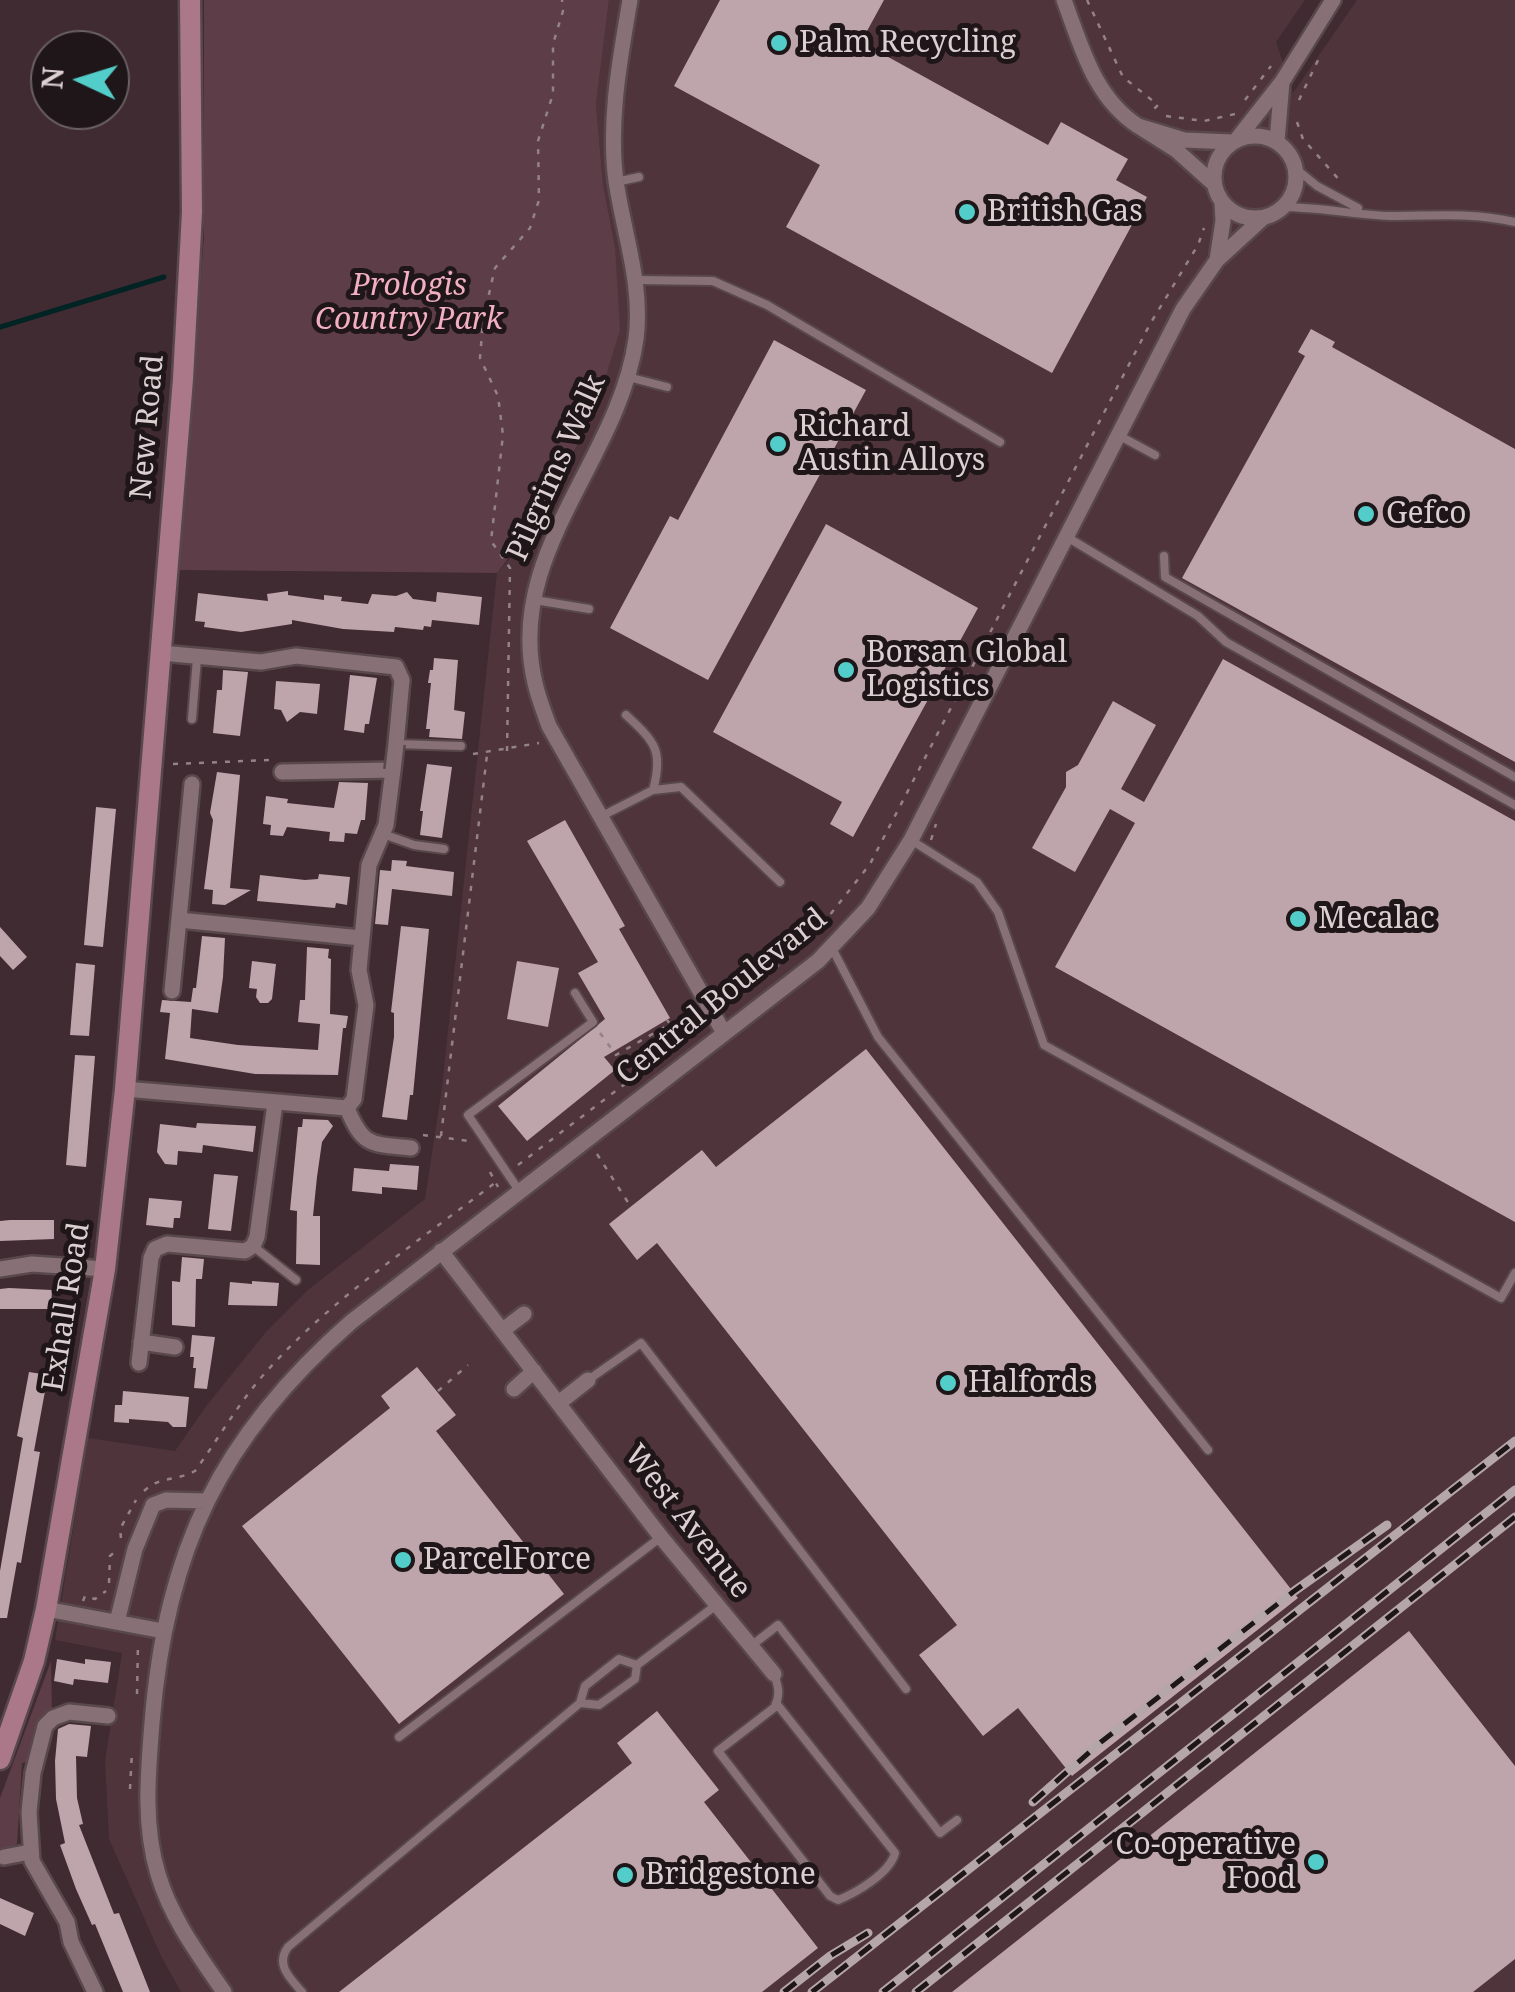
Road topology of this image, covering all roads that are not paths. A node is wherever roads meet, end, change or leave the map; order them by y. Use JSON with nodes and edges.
{"nodes":[{"id":1,"x":190,"y":0,"type":"edge"},
{"id":2,"x":630,"y":0,"type":"edge"},
{"id":3,"x":1064,"y":0,"type":"edge"},
{"id":4,"x":1332,"y":0,"type":"edge"},
{"id":5,"x":1282,"y":82,"type":"junction"},
{"id":6,"x":1138,"y":126,"type":"junction"},
{"id":7,"x":1234,"y":140,"type":"junction"},
{"id":8,"x":1277,"y":142,"type":"junction"},
{"id":9,"x":1296,"y":168,"type":"junction"},
{"id":10,"x":639,"y":178,"type":"dead end"},
{"id":11,"x":616,"y":182,"type":"junction"},
{"id":12,"x":1214,"y":184,"type":"junction"},
{"id":13,"x":1222,"y":202,"type":"junction"},
{"id":14,"x":1282,"y":208,"type":"junction"},
{"id":15,"x":1387,"y":216,"type":"junction"},
{"id":16,"x":1264,"y":217,"type":"junction"},
{"id":17,"x":1515,"y":222,"type":"edge"},
{"id":18,"x":1217,"y":260,"type":"junction"},
{"id":19,"x":637,"y":280,"type":"junction"},
{"id":20,"x":628,"y":377,"type":"junction"},
{"id":21,"x":667,"y":387,"type":"dead end"},
{"id":22,"x":1118,"y":435,"type":"junction"},
{"id":23,"x":1000,"y":442,"type":"dead end"},
{"id":24,"x":1155,"y":456,"type":"dead end"},
{"id":25,"x":1066,"y":537,"type":"junction"},
{"id":26,"x":1164,"y":556,"type":"dead end"},
{"id":27,"x":533,"y":600,"type":"junction"},
{"id":28,"x":590,"y":609,"type":"dead end"},
{"id":29,"x":161,"y":653,"type":"junction"},
{"id":30,"x":198,"y":656,"type":"junction"},
{"id":31,"x":626,"y":715,"type":"dead end"},
{"id":32,"x":192,"y":718,"type":"dead end"},
{"id":33,"x":396,"y":744,"type":"junction"},
{"id":34,"x":462,"y":746,"type":"dead end"},
{"id":35,"x":393,"y":770,"type":"junction"},
{"id":36,"x":282,"y":772,"type":"dead end"},
{"id":37,"x":1515,"y":777,"type":"edge"},
{"id":38,"x":192,"y":784,"type":"dead end"},
{"id":39,"x":652,"y":790,"type":"junction"},
{"id":40,"x":1515,"y":804,"type":"edge"},
{"id":41,"x":602,"y":816,"type":"junction"},
{"id":42,"x":384,"y":834,"type":"junction"},
{"id":43,"x":912,"y":840,"type":"junction"},
{"id":44,"x":444,"y":849,"type":"dead end"},
{"id":45,"x":144,"y":857,"type":"joint"},
{"id":46,"x":780,"y":882,"type":"dead end"},
{"id":47,"x":178,"y":920,"type":"junction"},
{"id":48,"x":361,"y":938,"type":"junction"},
{"id":49,"x":832,"y":948,"type":"junction"},
{"id":50,"x":172,"y":990,"type":"dead end"},
{"id":51,"x":575,"y":993,"type":"dead end"},
{"id":52,"x":724,"y":1033,"type":"junction"},
{"id":53,"x":125,"y":1089,"type":"junction"},
{"id":54,"x":276,"y":1103,"type":"junction"},
{"id":55,"x":347,"y":1108,"type":"junction"},
{"id":56,"x":411,"y":1148,"type":"dead end"},
{"id":57,"x":514,"y":1197,"type":"junction"},
{"id":58,"x":253,"y":1246,"type":"junction"},
{"id":59,"x":441,"y":1252,"type":"junction"},
{"id":60,"x":105,"y":1269,"type":"junction"},
{"id":61,"x":0,"y":1270,"type":"edge"},
{"id":62,"x":1515,"y":1273,"type":"edge"},
{"id":63,"x":296,"y":1280,"type":"dead end"},
{"id":64,"x":524,"y":1314,"type":"dead end"},
{"id":65,"x":503,"y":1330,"type":"junction"},
{"id":66,"x":141,"y":1342,"type":"junction"},
{"id":67,"x":175,"y":1347,"type":"dead end"},
{"id":68,"x":139,"y":1363,"type":"dead end"},
{"id":69,"x":534,"y":1371,"type":"junction"},
{"id":70,"x":588,"y":1380,"type":"joint"},
{"id":71,"x":514,"y":1388,"type":"dead end"},
{"id":72,"x":560,"y":1402,"type":"junction"},
{"id":73,"x":1208,"y":1450,"type":"dead end"},
{"id":74,"x":206,"y":1501,"type":"junction"},
{"id":75,"x":661,"y":1537,"type":"junction"},
{"id":76,"x":718,"y":1604,"type":"junction"},
{"id":77,"x":46,"y":1609,"type":"junction"},
{"id":78,"x":117,"y":1622,"type":"junction"},
{"id":79,"x":163,"y":1631,"type":"junction"},
{"id":80,"x":750,"y":1646,"type":"junction"},
{"id":81,"x":637,"y":1665,"type":"junction"},
{"id":82,"x":774,"y":1674,"type":"joint"},
{"id":83,"x":906,"y":1689,"type":"dead end"},
{"id":84,"x":580,"y":1703,"type":"junction"},
{"id":85,"x":776,"y":1703,"type":"junction"},
{"id":86,"x":108,"y":1716,"type":"dead end"},
{"id":87,"x":399,"y":1736,"type":"dead end"},
{"id":88,"x":0,"y":1758,"type":"edge"},
{"id":89,"x":958,"y":1820,"type":"dead end"},
{"id":90,"x":30,"y":1852,"type":"junction"},
{"id":91,"x":4,"y":1857,"type":"dead end"},
{"id":92,"x":94,"y":1992,"type":"edge"},
{"id":93,"x":224,"y":1992,"type":"edge"},
{"id":94,"x":302,"y":1992,"type":"edge"}],
"edges":[{"from":1,"to":29,"type":"street","name":"New Road"},
{"from":2,"to":11,"type":"street","name":"Pilgrims Walk"},
{"from":3,"to":6,"type":"street"},
{"from":4,"to":5,"type":"street"},
{"from":5,"to":7,"type":"street"},
{"from":5,"to":8,"type":"street"},
{"from":6,"to":7,"type":"street"},
{"from":6,"to":12,"type":"street"},
{"from":7,"to":8,"type":"street"},
{"from":7,"to":12,"type":"street"},
{"from":8,"to":9,"type":"street"},
{"from":9,"to":14,"type":"street"},
{"from":9,"to":15,"type":"lane"},
{"from":10,"to":11,"type":"lane"},
{"from":11,"to":19,"type":"street","name":"Pilgrims Walk"},
{"from":12,"to":13,"type":"street"},
{"from":13,"to":16,"type":"street"},
{"from":13,"to":18,"type":"street","name":"Central Boulevard"},
{"from":14,"to":15,"type":"lane"},
{"from":14,"to":16,"type":"street"},
{"from":15,"to":17,"type":"lane"},
{"from":16,"to":18,"type":"street","name":"Central Boulevard"},
{"from":18,"to":22,"type":"street","name":"Central Boulevard"},
{"from":19,"to":20,"type":"street","name":"Pilgrims Walk"},
{"from":19,"to":23,"type":"lane"},
{"from":20,"to":21,"type":"lane"},
{"from":20,"to":27,"type":"street","name":"Pilgrims Walk"},
{"from":22,"to":24,"type":"lane"},
{"from":22,"to":25,"type":"street","name":"Central Boulevard"},
{"from":25,"to":40,"type":"lane"},
{"from":25,"to":43,"type":"street","name":"Central Boulevard"},
{"from":26,"to":37,"type":"lane"},
{"from":27,"to":28,"type":"lane"},
{"from":27,"to":41,"type":"street","name":"Pilgrims Walk"},
{"from":29,"to":30,"type":"street"},
{"from":29,"to":45,"type":"street","name":"New Road"},
{"from":30,"to":32,"type":"lane"},
{"from":30,"to":33,"type":"street"},
{"from":31,"to":39,"type":"lane"},
{"from":33,"to":34,"type":"lane"},
{"from":33,"to":35,"type":"street","bridge":true},
{"from":35,"to":36,"type":"street"},
{"from":35,"to":42,"type":"street"},
{"from":38,"to":47,"type":"street"},
{"from":39,"to":41,"type":"lane"},
{"from":39,"to":46,"type":"lane"},
{"from":41,"to":52,"type":"street","name":"Pilgrims Walk"},
{"from":42,"to":44,"type":"lane"},
{"from":42,"to":48,"type":"street"},
{"from":43,"to":49,"type":"street","name":"Central Boulevard"},
{"from":43,"to":62,"type":"lane"},
{"from":45,"to":53,"type":"street","name":"Exhall Road"},
{"from":47,"to":48,"type":"street"},
{"from":47,"to":50,"type":"street"},
{"from":48,"to":55,"type":"street"},
{"from":49,"to":52,"type":"street","name":"Central Boulevard"},
{"from":49,"to":73,"type":"lane"},
{"from":51,"to":57,"type":"lane"},
{"from":52,"to":57,"type":"street","name":"Central Boulevard"},
{"from":53,"to":54,"type":"street"},
{"from":53,"to":60,"type":"street","name":"Exhall Road"},
{"from":54,"to":55,"type":"street"},
{"from":54,"to":58,"type":"street"},
{"from":55,"to":56,"type":"street"},
{"from":57,"to":59,"type":"street","name":"Central Boulevard"},
{"from":58,"to":63,"type":"lane"},
{"from":58,"to":66,"type":"street"},
{"from":59,"to":65,"type":"street","name":"West Avenue"},
{"from":59,"to":74,"type":"street","name":"Central Boulevard"},
{"from":60,"to":61,"type":"street"},
{"from":60,"to":77,"type":"street","name":"Exhall Road"},
{"from":64,"to":65,"type":"street"},
{"from":65,"to":69,"type":"street","name":"West Avenue"},
{"from":66,"to":67,"type":"street"},
{"from":66,"to":68,"type":"street"},
{"from":69,"to":71,"type":"street"},
{"from":69,"to":72,"type":"street","name":"West Avenue"},
{"from":70,"to":72,"type":"street"},
{"from":70,"to":83,"type":"lane"},
{"from":72,"to":75,"type":"street","name":"West Avenue"},
{"from":74,"to":78,"type":"street"},
{"from":74,"to":79,"type":"street","name":"Central Boulevard"},
{"from":75,"to":76,"type":"street","name":"West Avenue"},
{"from":75,"to":87,"type":"lane"},
{"from":76,"to":80,"type":"street","name":"West Avenue"},
{"from":76,"to":81,"type":"lane"},
{"from":77,"to":78,"type":"street"},
{"from":77,"to":88,"type":"street","name":"Exhall Road"},
{"from":78,"to":79,"type":"street"},
{"from":79,"to":93,"type":"street","name":"Central Boulevard"},
{"from":80,"to":82,"type":"street","name":"West Avenue"},
{"from":80,"to":89,"type":"lane"},
{"from":81,"to":84,"type":"lane"},
{"from":81,"to":84,"type":"lane"},
{"from":82,"to":85,"type":"lane"},
{"from":84,"to":94,"type":"lane"},
{"from":85,"to":85,"type":"lane"},
{"from":86,"to":90,"type":"street"},
{"from":90,"to":91,"type":"street"},
{"from":90,"to":92,"type":"street"}]}
